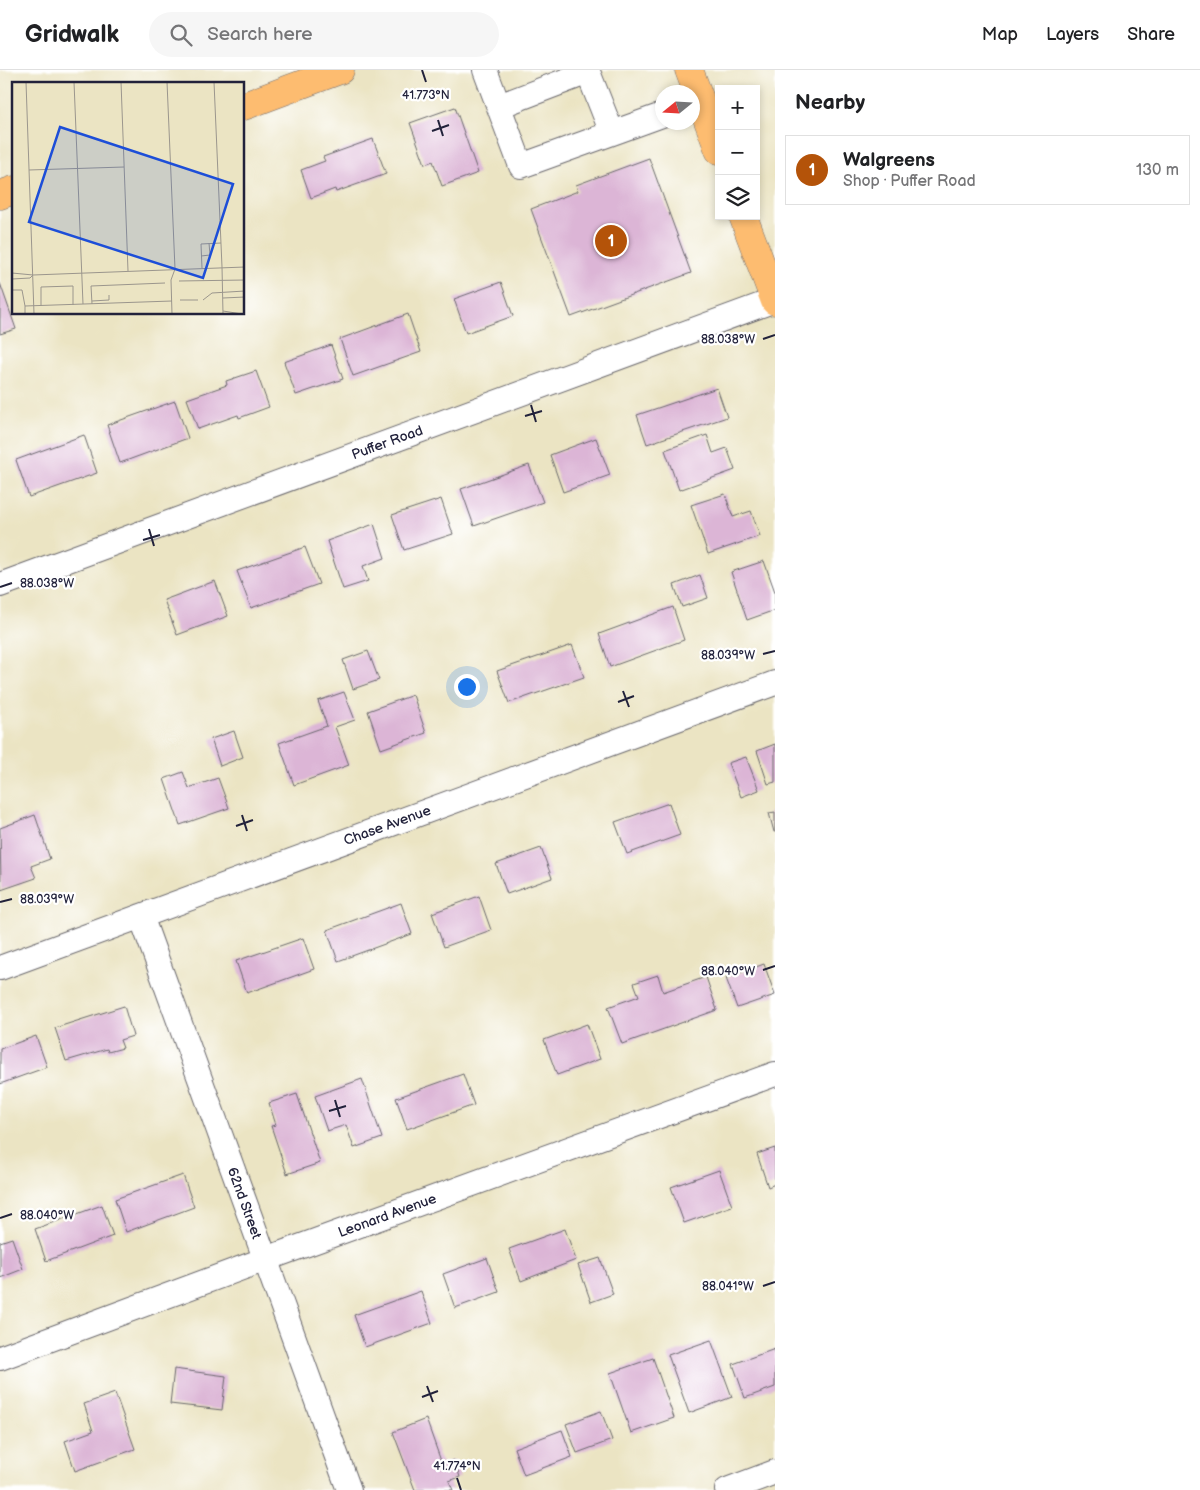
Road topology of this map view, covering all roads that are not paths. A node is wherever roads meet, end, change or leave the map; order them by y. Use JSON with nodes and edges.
{"nodes":[{"id":1,"x":340,"y":70,"type":"edge"},
{"id":2,"x":486,"y":70,"type":"edge"},
{"id":3,"x":689,"y":70,"type":"edge"},
{"id":4,"x":692,"y":85,"type":"edge"},
{"id":5,"x":245,"y":106,"type":"edge"},
{"id":6,"x":499,"y":106,"type":"junction"},
{"id":7,"x":700,"y":110,"type":"edge"},
{"id":8,"x":655,"y":118,"type":"edge"},
{"id":9,"x":612,"y":133,"type":"junction"},
{"id":10,"x":715,"y":142,"type":"edge"},
{"id":11,"x":12,"y":191,"type":"edge"},
{"id":12,"x":0,"y":195,"type":"edge"},
{"id":13,"x":745,"y":220,"type":"edge"},
{"id":14,"x":775,"y":300,"type":"edge"},
{"id":15,"x":0,"y":585,"type":"edge"},
{"id":16,"x":775,"y":683,"type":"edge"},
{"id":17,"x":142,"y":916,"type":"junction"},
{"id":18,"x":0,"y":968,"type":"edge"},
{"id":19,"x":775,"y":1074,"type":"edge"},
{"id":20,"x":266,"y":1259,"type":"junction"},
{"id":21,"x":0,"y":1358,"type":"edge"},
{"id":22,"x":775,"y":1472,"type":"edge"},
{"id":23,"x":349,"y":1490,"type":"edge"},
{"id":24,"x":727,"y":1490,"type":"edge"}],
"edges":[{"from":1,"to":5,"type":"main road"},
{"from":2,"to":6,"type":"street"},
{"from":3,"to":4,"type":"main road"},
{"from":6,"to":9,"type":"street"},
{"from":6,"to":9,"type":"street"},
{"from":7,"to":10,"type":"main road"},
{"from":8,"to":9,"type":"street"},
{"from":11,"to":12,"type":"main road"},
{"from":13,"to":14,"type":"main road"},
{"from":14,"to":15,"type":"street","name":"Puffer Road"},
{"from":16,"to":17,"type":"street","name":"Chase Avenue"},
{"from":17,"to":18,"type":"street","name":"Chase Avenue"},
{"from":17,"to":20,"type":"street","name":"62nd Street"},
{"from":19,"to":20,"type":"street","name":"Leonard Avenue"},
{"from":20,"to":21,"type":"street","name":"Leonard Avenue"},
{"from":20,"to":23,"type":"street","name":"62nd Street"},
{"from":22,"to":24,"type":"street"}]}
